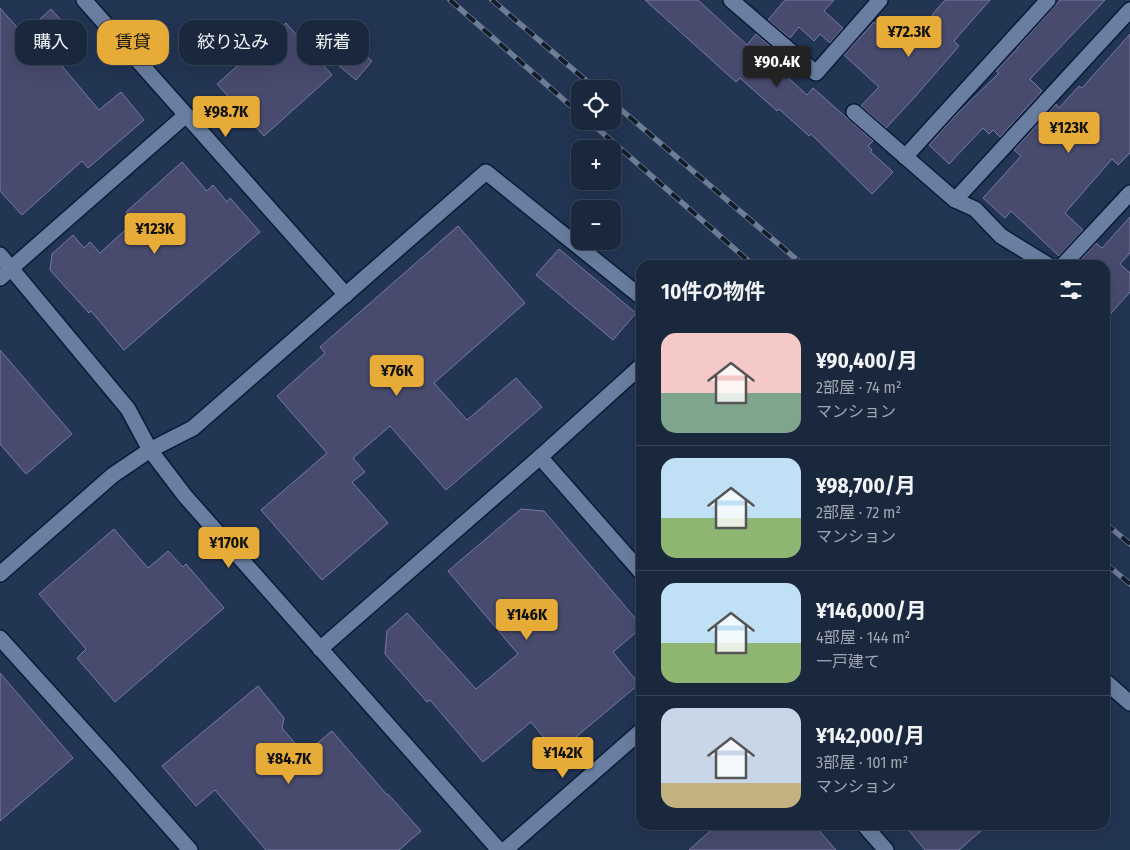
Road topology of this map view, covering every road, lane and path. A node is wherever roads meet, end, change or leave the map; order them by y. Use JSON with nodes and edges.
{"nodes":[{"id":1,"x":84,"y":0,"type":"edge"},
{"id":2,"x":731,"y":0,"type":"edge"},
{"id":3,"x":880,"y":0,"type":"edge"},
{"id":4,"x":1048,"y":0,"type":"edge"},
{"id":5,"x":1130,"y":10,"type":"edge"},
{"id":6,"x":854,"y":112,"type":"dead end"},
{"id":7,"x":186,"y":115,"type":"junction"},
{"id":8,"x":905,"y":157,"type":"junction"},
{"id":9,"x":1130,"y":193,"type":"edge"},
{"id":10,"x":955,"y":200,"type":"junction"},
{"id":11,"x":0,"y":255,"type":"edge"},
{"id":12,"x":1040,"y":260,"type":"edge"},
{"id":13,"x":1068,"y":260,"type":"edge"},
{"id":14,"x":6,"y":273,"type":"edge"},
{"id":15,"x":636,"y":293,"type":"edge"},
{"id":16,"x":346,"y":296,"type":"junction"},
{"id":17,"x":636,"y":371,"type":"edge"},
{"id":18,"x":150,"y":450,"type":"junction"},
{"id":19,"x":540,"y":457,"type":"junction"},
{"id":20,"x":636,"y":566,"type":"edge"},
{"id":21,"x":0,"y":574,"type":"edge"},
{"id":22,"x":0,"y":638,"type":"edge"},
{"id":23,"x":320,"y":650,"type":"junction"},
{"id":24,"x":1110,"y":685,"type":"edge"},
{"id":25,"x":1130,"y":703,"type":"edge"},
{"id":26,"x":636,"y":735,"type":"edge"},
{"id":27,"x":868,"y":830,"type":"edge"},
{"id":28,"x":884,"y":849,"type":"edge"},
{"id":29,"x":190,"y":850,"type":"edge"},
{"id":30,"x":499,"y":850,"type":"edge"},
{"id":31,"x":505,"y":850,"type":"edge"}],
"edges":[{"from":1,"to":7,"type":"street"},
{"from":2,"to":3,"type":"street"},
{"from":4,"to":8,"type":"street"},
{"from":5,"to":10,"type":"street"},
{"from":6,"to":8,"type":"street"},
{"from":7,"to":14,"type":"street"},
{"from":7,"to":16,"type":"street"},
{"from":8,"to":10,"type":"street"},
{"from":9,"to":13,"type":"street"},
{"from":10,"to":12,"type":"street"},
{"from":11,"to":14,"type":"street"},
{"from":14,"to":18,"type":"street"},
{"from":15,"to":16,"type":"street"},
{"from":16,"to":18,"type":"street"},
{"from":17,"to":19,"type":"street"},
{"from":18,"to":21,"type":"street"},
{"from":18,"to":23,"type":"street"},
{"from":19,"to":20,"type":"street"},
{"from":19,"to":23,"type":"street"},
{"from":22,"to":29,"type":"street"},
{"from":23,"to":30,"type":"street"},
{"from":24,"to":25,"type":"street"},
{"from":26,"to":31,"type":"street"},
{"from":27,"to":28,"type":"street"}]}
